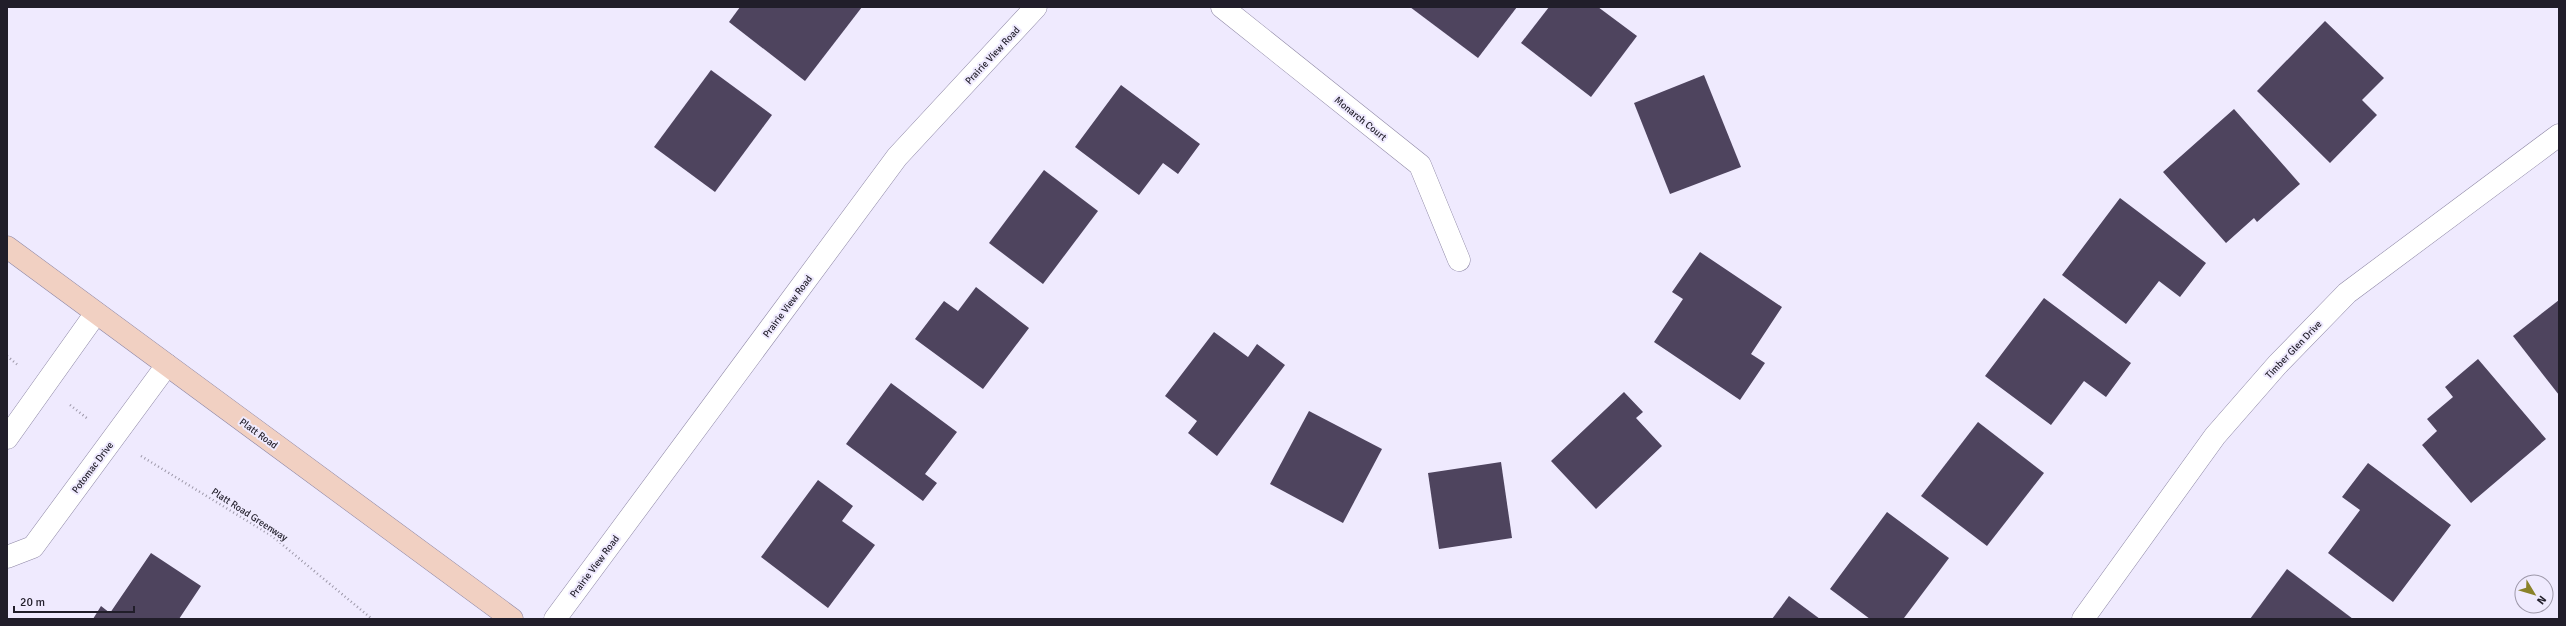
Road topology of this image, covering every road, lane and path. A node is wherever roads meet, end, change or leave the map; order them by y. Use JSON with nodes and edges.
{"nodes":[{"id":1,"x":1036,"y":7,"type":"edge"},
{"id":2,"x":1222,"y":7,"type":"edge"},
{"id":3,"x":2559,"y":135,"type":"edge"},
{"id":4,"x":7,"y":247,"type":"edge"},
{"id":5,"x":1459,"y":260,"type":"dead end"},
{"id":6,"x":96,"y":313,"type":"junction"},
{"id":7,"x":167,"y":364,"type":"junction"},
{"id":8,"x":67,"y":403,"type":"dead end"},
{"id":9,"x":91,"y":420,"type":"dead end"},
{"id":10,"x":7,"y":438,"type":"edge"},
{"id":11,"x":136,"y":453,"type":"dead end"},
{"id":12,"x":7,"y":557,"type":"edge"},
{"id":13,"x":372,"y":619,"type":"edge"},
{"id":14,"x":512,"y":619,"type":"edge"},
{"id":15,"x":555,"y":619,"type":"edge"},
{"id":16,"x":2083,"y":619,"type":"edge"}],
"edges":[{"from":1,"to":15,"type":"street","name":"Prairie View Road"},
{"from":2,"to":5,"type":"street","name":"Monarch Court"},
{"from":3,"to":16,"type":"street","name":"Timber Glen Drive"},
{"from":4,"to":6,"type":"main road","name":"Platt Road"},
{"from":6,"to":7,"type":"main road","name":"Platt Road"},
{"from":6,"to":10,"type":"street"},
{"from":7,"to":12,"type":"street","name":"Potomac Drive"},
{"from":7,"to":14,"type":"main road","name":"Platt Road"},
{"from":8,"to":9,"type":"path"},
{"from":11,"to":13,"type":"path","name":"Platt Road Greenway"}]}
